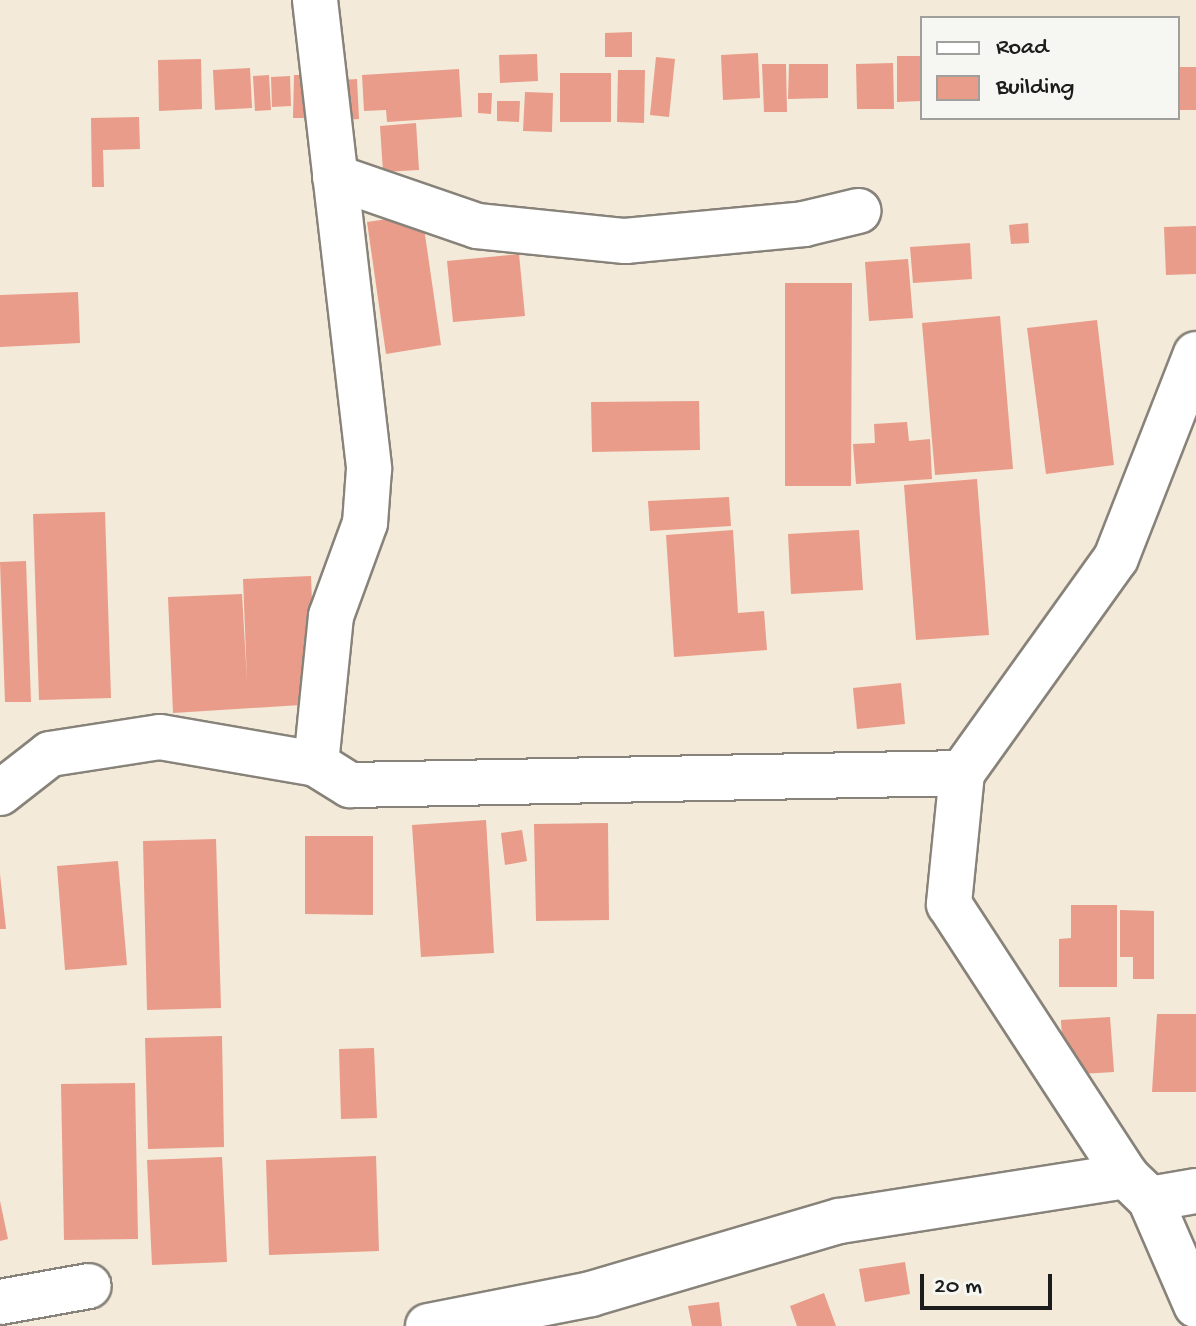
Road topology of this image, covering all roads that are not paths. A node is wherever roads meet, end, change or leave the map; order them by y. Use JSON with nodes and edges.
{"nodes":[{"id":1,"x":315,"y":0,"type":"edge"},
{"id":2,"x":335,"y":177,"type":"junction"},
{"id":3,"x":858,"y":211,"type":"dead end"},
{"id":4,"x":1196,"y":354,"type":"edge"},
{"id":5,"x":316,"y":764,"type":"junction"},
{"id":6,"x":962,"y":773,"type":"junction"},
{"id":7,"x":0,"y":793,"type":"edge"},
{"id":8,"x":1138,"y":1187,"type":"junction"},
{"id":9,"x":1196,"y":1191,"type":"edge"},
{"id":10,"x":89,"y":1286,"type":"dead end"},
{"id":11,"x":0,"y":1302,"type":"edge"},
{"id":12,"x":1196,"y":1305,"type":"edge"},
{"id":13,"x":428,"y":1326,"type":"edge"}],
"edges":[{"from":1,"to":2,"type":"street"},
{"from":2,"to":3,"type":"street"},
{"from":2,"to":5,"type":"street"},
{"from":4,"to":6,"type":"street"},
{"from":5,"to":6,"type":"street"},
{"from":5,"to":7,"type":"street"},
{"from":6,"to":8,"type":"street"},
{"from":8,"to":9,"type":"street"},
{"from":8,"to":12,"type":"street"},
{"from":8,"to":13,"type":"street"},
{"from":10,"to":11,"type":"street"}]}
